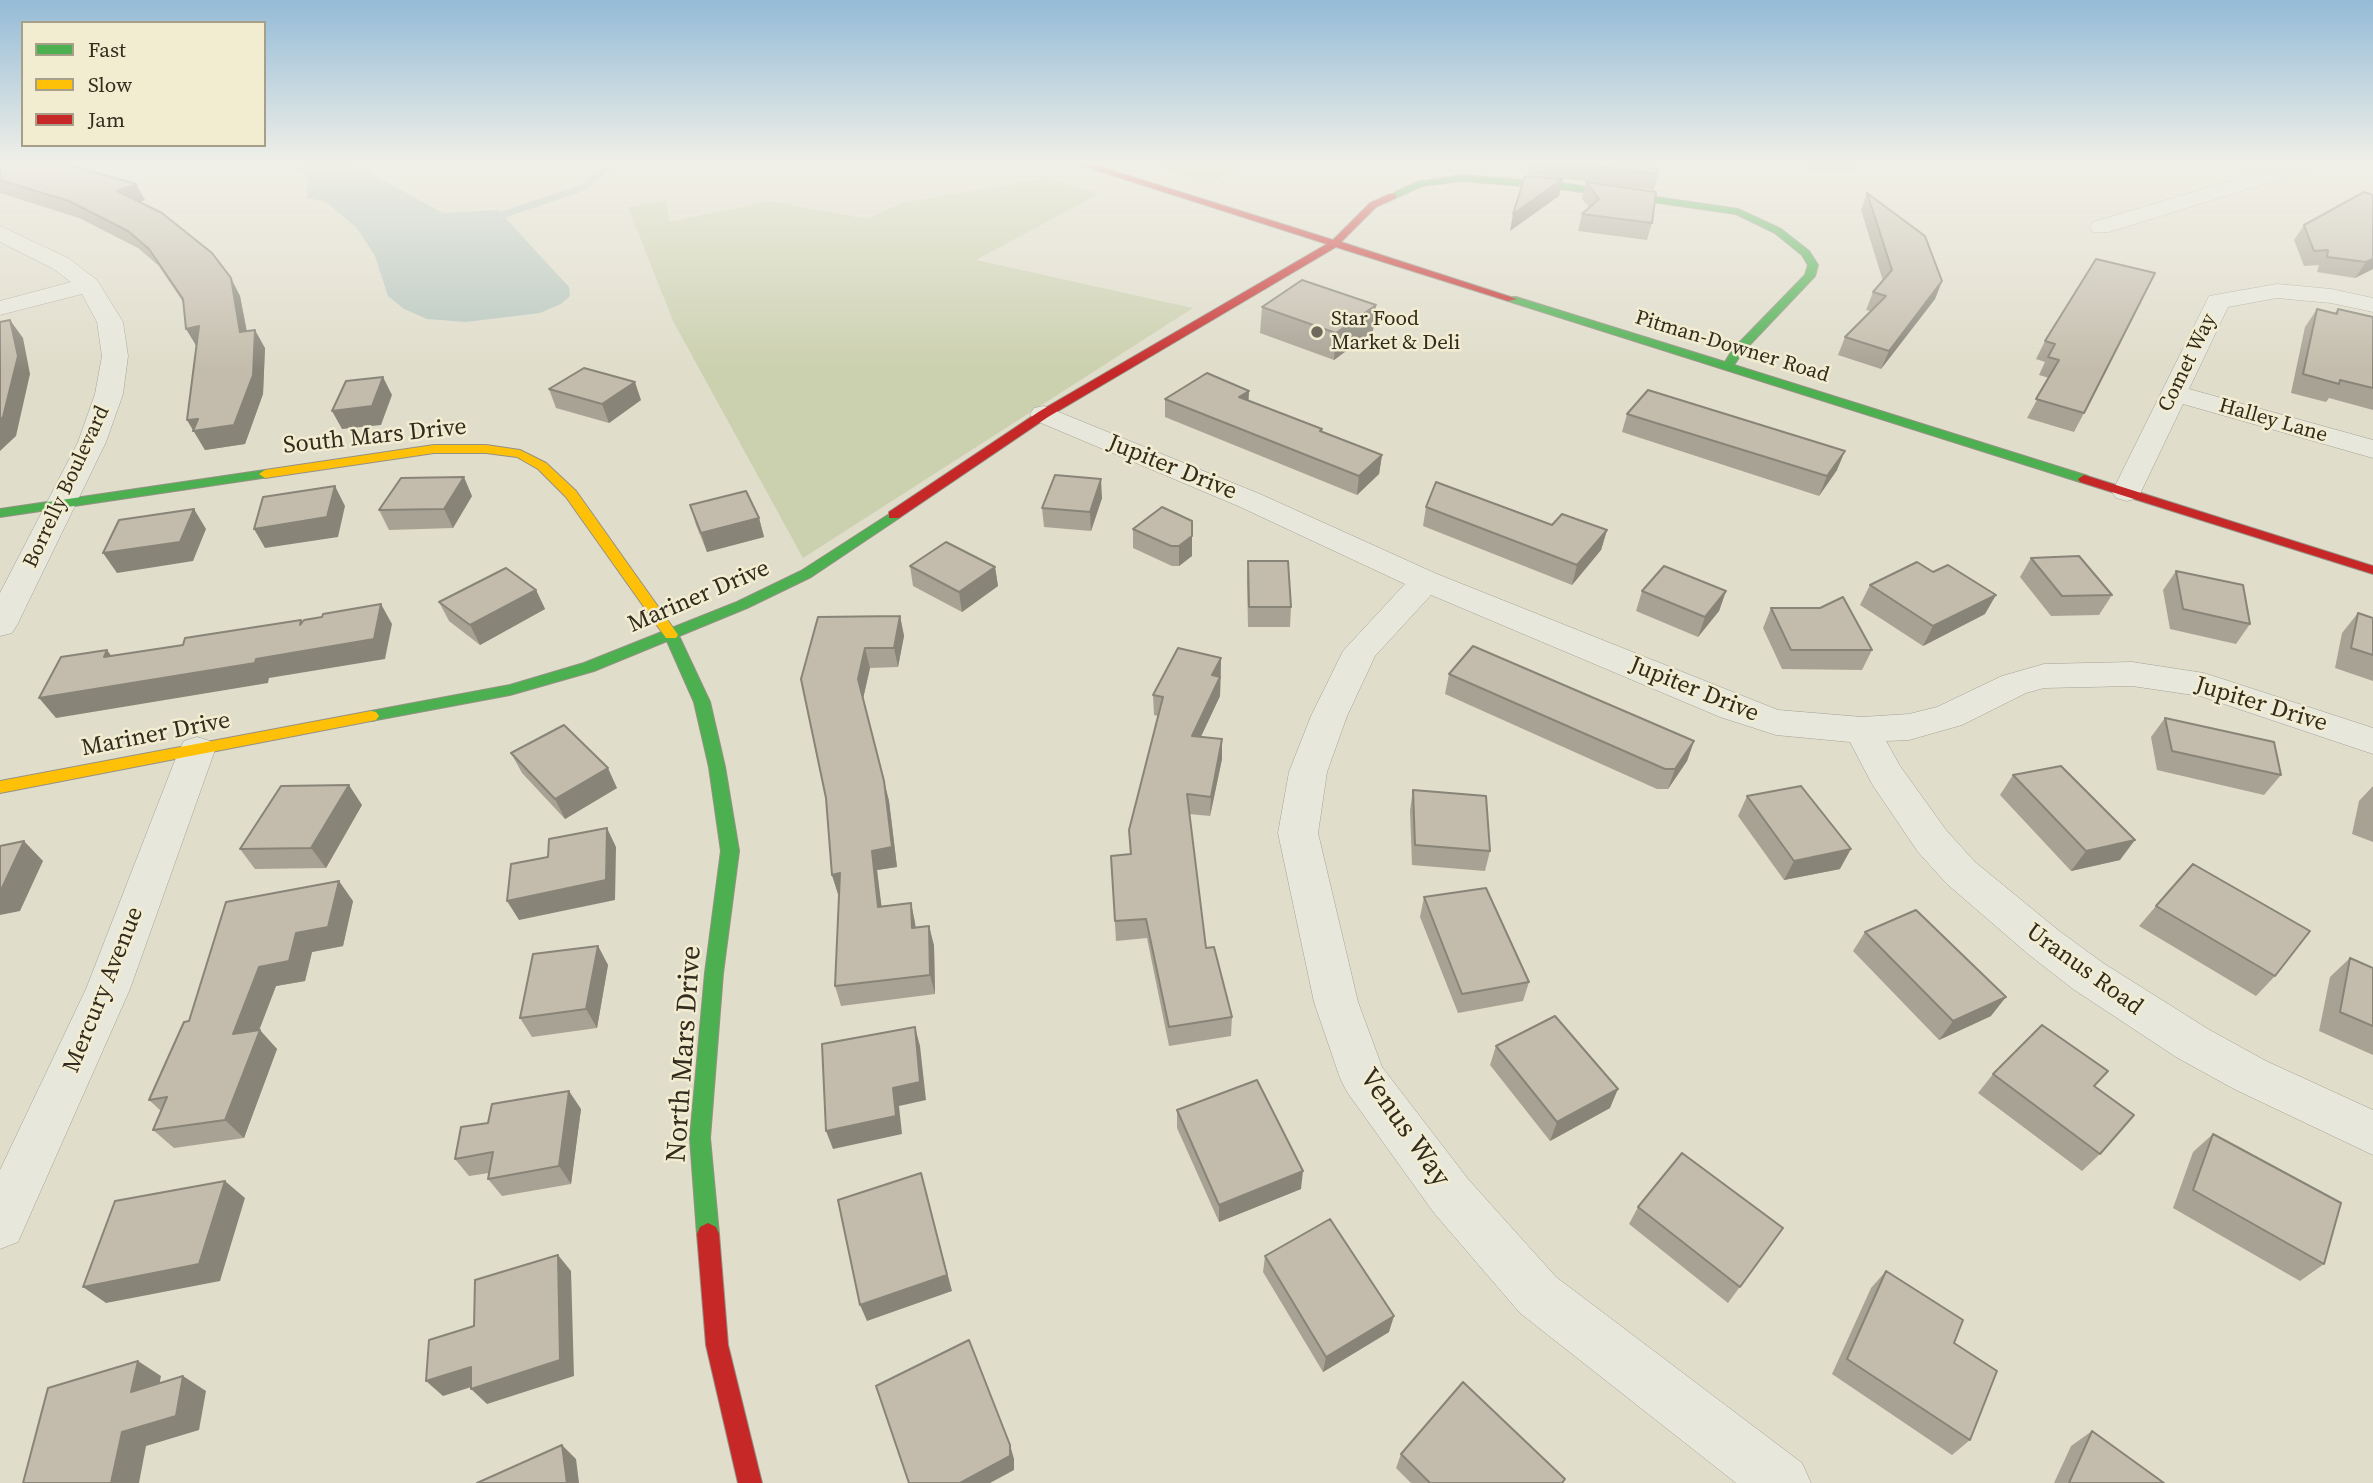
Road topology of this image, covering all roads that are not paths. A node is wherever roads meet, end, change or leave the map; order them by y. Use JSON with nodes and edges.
{"nodes":[{"id":1,"x":1297,"y":232,"type":"edge"},
{"id":2,"x":1346,"y":232,"type":"edge"},
{"id":3,"x":1776,"y":232,"type":"edge"},
{"id":4,"x":0,"y":233,"type":"edge"},
{"id":5,"x":1334,"y":244,"type":"junction"},
{"id":6,"x":89,"y":285,"type":"junction"},
{"id":7,"x":2373,"y":305,"type":"edge"},
{"id":8,"x":0,"y":308,"type":"edge"},
{"id":9,"x":1727,"y":368,"type":"junction"},
{"id":10,"x":2173,"y":393,"type":"junction"},
{"id":11,"x":1044,"y":414,"type":"junction"},
{"id":12,"x":2373,"y":449,"type":"edge"},
{"id":13,"x":2127,"y":492,"type":"junction"},
{"id":14,"x":62,"y":503,"type":"junction"},
{"id":15,"x":0,"y":513,"type":"edge"},
{"id":16,"x":2373,"y":570,"type":"edge"},
{"id":17,"x":1426,"y":581,"type":"junction"},
{"id":18,"x":0,"y":625,"type":"edge"},
{"id":19,"x":671,"y":635,"type":"junction"},
{"id":20,"x":1862,"y":730,"type":"junction"},
{"id":21,"x":2373,"y":741,"type":"edge"},
{"id":22,"x":197,"y":750,"type":"junction"},
{"id":23,"x":0,"y":787,"type":"edge"},
{"id":24,"x":2373,"y":1133,"type":"edge"},
{"id":25,"x":0,"y":1225,"type":"edge"},
{"id":26,"x":750,"y":1483,"type":"edge"},
{"id":27,"x":1783,"y":1483,"type":"edge"}],
"edges":[{"from":1,"to":5,"type":"street","name":"Pitman-Downer Road"},
{"from":2,"to":5,"type":"street","name":"Mariner Drive"},
{"from":3,"to":9,"type":"street","name":"Mariner Drive"},
{"from":4,"to":6,"type":"street","name":"Borrelly Boulevard"},
{"from":5,"to":9,"type":"street","name":"Pitman-Downer Road"},
{"from":5,"to":11,"type":"street","name":"Mariner Drive"},
{"from":6,"to":8,"type":"street"},
{"from":6,"to":14,"type":"street","name":"Borrelly Boulevard"},
{"from":7,"to":10,"type":"street","name":"Comet Way"},
{"from":9,"to":13,"type":"street","name":"Pitman-Downer Road"},
{"from":10,"to":12,"type":"street","name":"Halley Lane"},
{"from":10,"to":13,"type":"street","name":"Comet Way"},
{"from":11,"to":17,"type":"street","name":"Jupiter Drive"},
{"from":11,"to":19,"type":"street","name":"Mariner Drive"},
{"from":13,"to":16,"type":"street","name":"Pitman-Downer Road"},
{"from":14,"to":15,"type":"street","name":"South Mars Drive"},
{"from":14,"to":18,"type":"street","name":"Borrelly Boulevard"},
{"from":14,"to":19,"type":"street","name":"South Mars Drive"},
{"from":17,"to":20,"type":"street","name":"Jupiter Drive"},
{"from":17,"to":27,"type":"street","name":"Venus Way"},
{"from":19,"to":22,"type":"street","name":"Mariner Drive"},
{"from":19,"to":26,"type":"street","name":"North Mars Drive"},
{"from":20,"to":21,"type":"street","name":"Jupiter Drive"},
{"from":20,"to":24,"type":"street","name":"Uranus Road"},
{"from":22,"to":23,"type":"street","name":"Mariner Drive"},
{"from":22,"to":25,"type":"street","name":"Mercury Avenue"}]}
